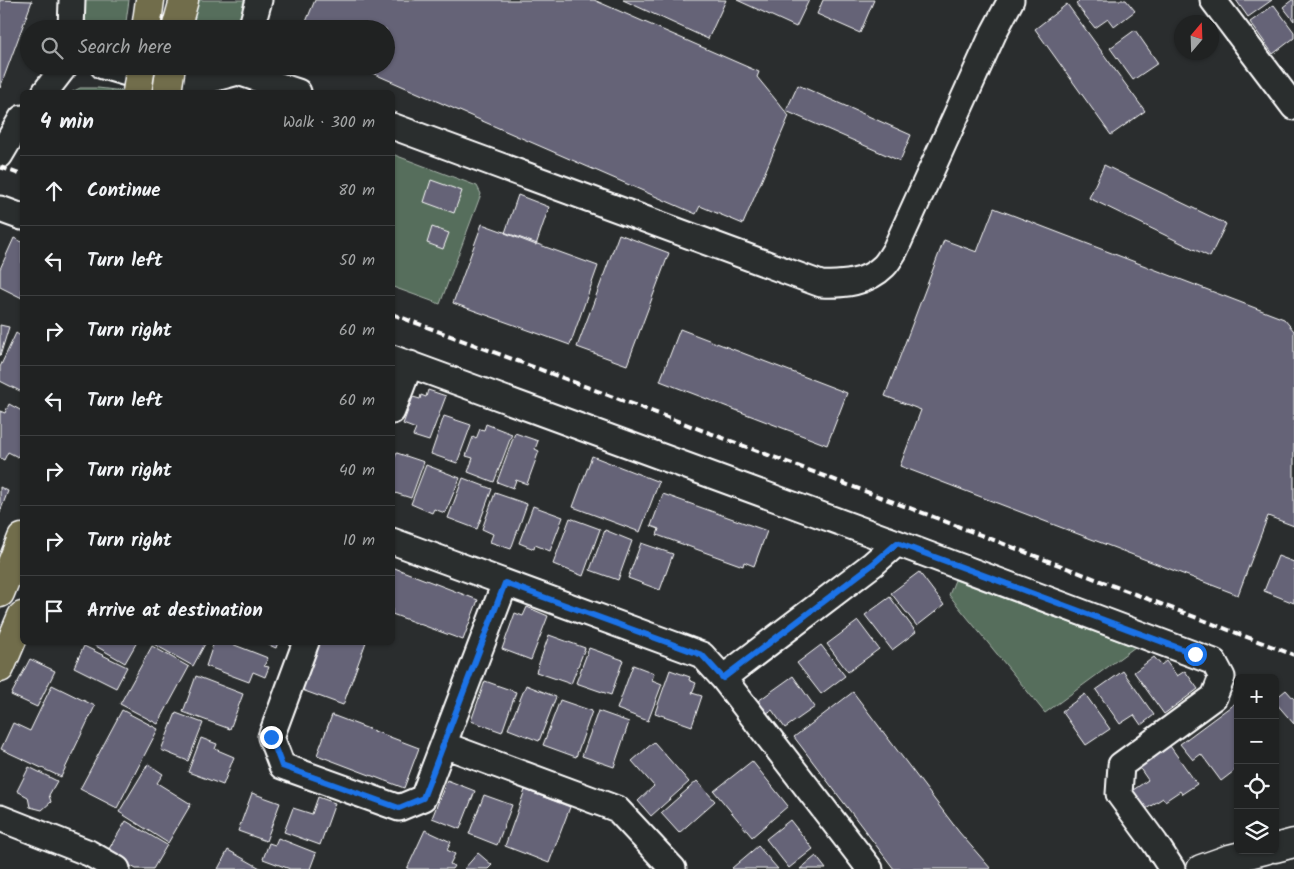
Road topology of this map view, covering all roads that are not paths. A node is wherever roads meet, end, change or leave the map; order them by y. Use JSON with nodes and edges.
{"nodes":[{"id":1,"x":72,"y":0,"type":"edge"},
{"id":2,"x":180,"y":0,"type":"edge"},
{"id":3,"x":184,"y":0,"type":"edge"},
{"id":4,"x":259,"y":0,"type":"edge"},
{"id":5,"x":1011,"y":0,"type":"edge"},
{"id":6,"x":1214,"y":0,"type":"edge"},
{"id":7,"x":71,"y":20,"type":"edge"},
{"id":8,"x":177,"y":20,"type":"edge"},
{"id":9,"x":178,"y":20,"type":"edge"},
{"id":10,"x":253,"y":20,"type":"edge"},
{"id":11,"x":58,"y":75,"type":"edge"},
{"id":12,"x":134,"y":75,"type":"edge"},
{"id":13,"x":140,"y":75,"type":"edge"},
{"id":14,"x":170,"y":75,"type":"edge"},
{"id":15,"x":223,"y":75,"type":"edge"},
{"id":16,"x":254,"y":75,"type":"edge"},
{"id":17,"x":47,"y":90,"type":"edge"},
{"id":18,"x":137,"y":90,"type":"edge"},
{"id":19,"x":167,"y":90,"type":"edge"},
{"id":20,"x":293,"y":90,"type":"edge"},
{"id":21,"x":1294,"y":107,"type":"edge"},
{"id":22,"x":14,"y":119,"type":"edge"},
{"id":23,"x":395,"y":127,"type":"edge"},
{"id":24,"x":0,"y":155,"type":"edge"},
{"id":25,"x":0,"y":209,"type":"edge"},
{"id":26,"x":20,"y":216,"type":"edge"},
{"id":27,"x":401,"y":361,"type":"edge"},
{"id":28,"x":395,"y":394,"type":"edge"},
{"id":29,"x":395,"y":542,"type":"edge"},
{"id":30,"x":20,"y":543,"type":"edge"},
{"id":31,"x":897,"y":543,"type":"junction"},
{"id":32,"x":505,"y":583,"type":"junction"},
{"id":33,"x":0,"y":593,"type":"edge"},
{"id":34,"x":20,"y":621,"type":"edge"},
{"id":35,"x":305,"y":645,"type":"edge"},
{"id":36,"x":0,"y":668,"type":"edge"},
{"id":37,"x":723,"y":678,"type":"junction"},
{"id":38,"x":444,"y":745,"type":"junction"},
{"id":39,"x":0,"y":818,"type":"edge"},
{"id":40,"x":1294,"y":843,"type":"edge"},
{"id":41,"x":1279,"y":847,"type":"edge"},
{"id":42,"x":1249,"y":854,"type":"edge"},
{"id":43,"x":117,"y":869,"type":"edge"},
{"id":44,"x":673,"y":869,"type":"edge"},
{"id":45,"x":870,"y":869,"type":"edge"},
{"id":46,"x":1172,"y":869,"type":"edge"},
{"id":47,"x":1201,"y":869,"type":"edge"}],
"edges":[{"from":1,"to":7,"type":"street"},
{"from":2,"to":8,"type":"highway"},
{"from":3,"to":9,"type":"highway"},
{"from":4,"to":10,"type":"street"},
{"from":5,"to":23,"type":"street"},
{"from":6,"to":21,"type":"street"},
{"from":11,"to":17,"type":"street"},
{"from":12,"to":15,"type":"street"},
{"from":13,"to":18,"type":"highway","bridge":true},
{"from":14,"to":19,"type":"highway","bridge":true},
{"from":16,"to":20,"type":"street"},
{"from":22,"to":24,"type":"street"},
{"from":25,"to":26,"type":"street"},
{"from":27,"to":28,"type":"street"},
{"from":27,"to":31,"type":"street"},
{"from":29,"to":32,"type":"street"},
{"from":30,"to":33,"type":"highway"},
{"from":31,"to":37,"type":"street"},
{"from":31,"to":46,"type":"street"},
{"from":32,"to":37,"type":"street"},
{"from":32,"to":38,"type":"street"},
{"from":34,"to":36,"type":"highway"},
{"from":35,"to":38,"type":"street"},
{"from":37,"to":45,"type":"street"},
{"from":38,"to":44,"type":"street"},
{"from":39,"to":43,"type":"street"},
{"from":40,"to":41,"type":"street"},
{"from":42,"to":47,"type":"street"}]}
